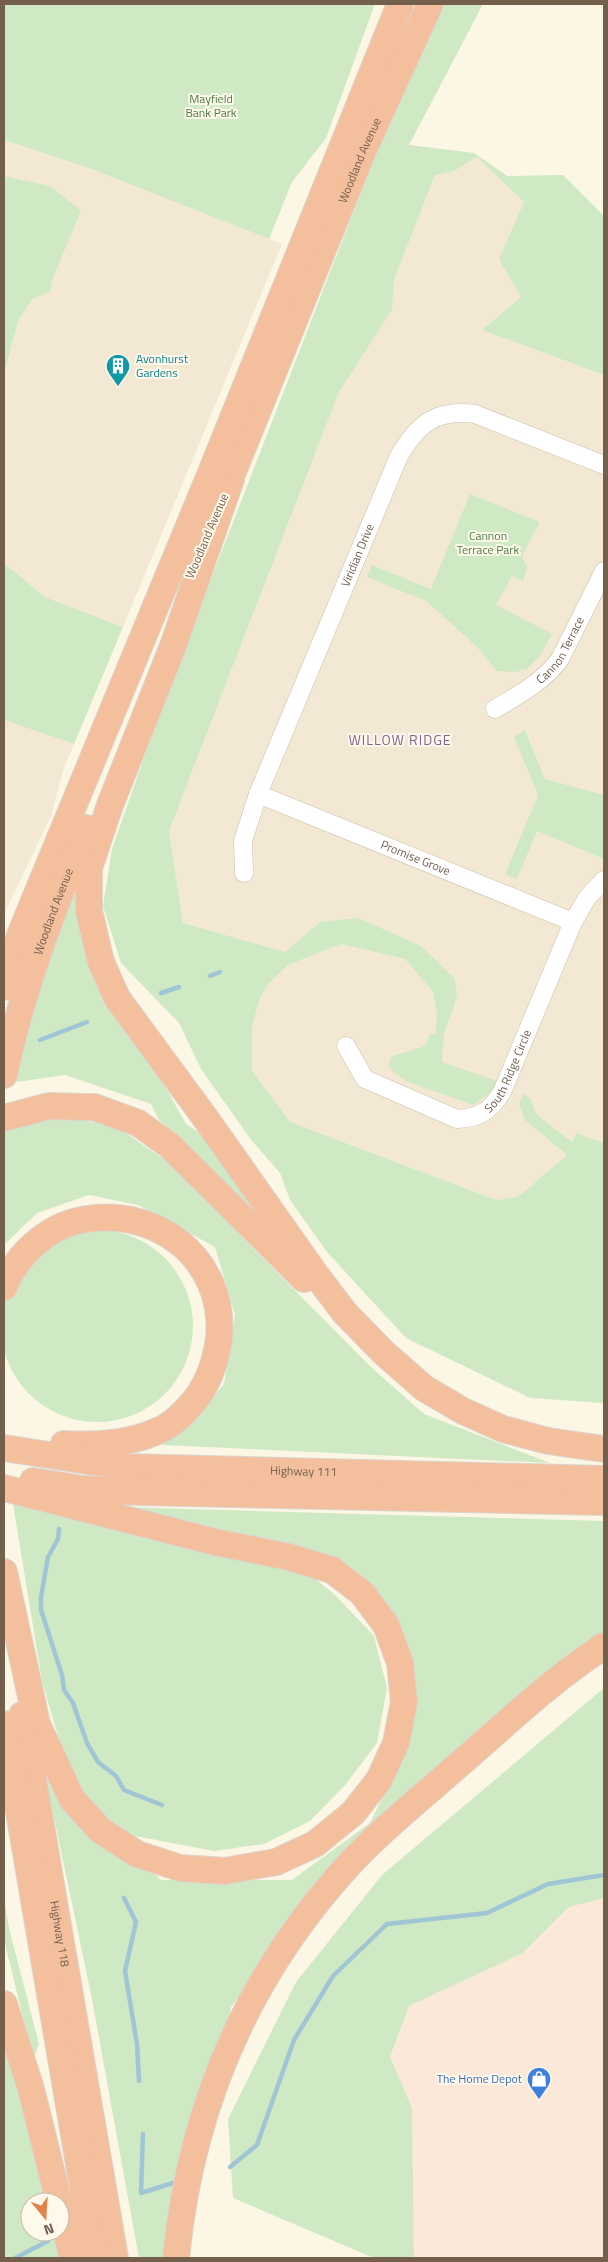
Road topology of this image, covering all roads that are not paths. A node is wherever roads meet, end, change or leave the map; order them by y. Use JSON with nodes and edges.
{"nodes":[{"id":1,"x":400,"y":4,"type":"edge"},
{"id":2,"x":430,"y":4,"type":"edge"},
{"id":3,"x":604,"y":465,"type":"edge"},
{"id":4,"x":231,"y":479,"type":"junction"},
{"id":5,"x":604,"y":571,"type":"edge"},
{"id":6,"x":495,"y":709,"type":"dead end"},
{"id":7,"x":258,"y":794,"type":"junction"},
{"id":8,"x":78,"y":795,"type":"junction"},
{"id":9,"x":244,"y":873,"type":"dead end"},
{"id":10,"x":604,"y":880,"type":"edge"},
{"id":11,"x":573,"y":922,"type":"junction"},
{"id":12,"x":4,"y":941,"type":"edge"},
{"id":13,"x":4,"y":987,"type":"edge"},
{"id":14,"x":346,"y":1046,"type":"dead end"},
{"id":15,"x":4,"y":1075,"type":"edge"},
{"id":16,"x":4,"y":1118,"type":"edge"},
{"id":17,"x":4,"y":1288,"type":"edge"},
{"id":18,"x":345,"y":1313,"type":"junction"},
{"id":19,"x":4,"y":1435,"type":"edge"},
{"id":20,"x":4,"y":1448,"type":"edge"},
{"id":21,"x":42,"y":1449,"type":"junction"},
{"id":22,"x":604,"y":1449,"type":"edge"},
{"id":23,"x":4,"y":1475,"type":"edge"},
{"id":24,"x":604,"y":1479,"type":"edge"},
{"id":25,"x":4,"y":1488,"type":"edge"},
{"id":26,"x":46,"y":1492,"type":"junction"},
{"id":27,"x":604,"y":1502,"type":"edge"},
{"id":28,"x":4,"y":1572,"type":"edge"},
{"id":29,"x":4,"y":1609,"type":"edge"},
{"id":30,"x":604,"y":1646,"type":"edge"},
{"id":31,"x":4,"y":1724,"type":"edge"},
{"id":32,"x":4,"y":1769,"type":"edge"},
{"id":33,"x":19,"y":1812,"type":"junction"},
{"id":34,"x":54,"y":1898,"type":"junction"},
{"id":35,"x":4,"y":2004,"type":"edge"},
{"id":36,"x":73,"y":2258,"type":"edge"},
{"id":37,"x":95,"y":2258,"type":"edge"},
{"id":38,"x":115,"y":2258,"type":"edge"},
{"id":39,"x":126,"y":2258,"type":"edge"},
{"id":40,"x":176,"y":2258,"type":"edge"}],
"edges":[{"from":1,"to":8,"type":"highway","name":"Woodland Avenue"},
{"from":2,"to":4,"type":"highway","name":"Woodland Avenue"},
{"from":3,"to":7,"type":"street","name":"Viridian Drive"},
{"from":4,"to":15,"type":"highway","name":"Woodland Avenue"},
{"from":4,"to":18,"type":"highway"},
{"from":5,"to":6,"type":"street","name":"Cannon Terrace"},
{"from":7,"to":9,"type":"street","name":"Viridian Drive"},
{"from":7,"to":11,"type":"street","name":"Promise Grove"},
{"from":8,"to":12,"type":"highway"},
{"from":8,"to":13,"type":"highway","name":"Woodland Avenue"},
{"from":10,"to":11,"type":"street","name":"South Ridge Circle"},
{"from":11,"to":14,"type":"street","name":"South Ridge Circle"},
{"from":16,"to":18,"type":"highway"},
{"from":17,"to":21,"type":"highway"},
{"from":18,"to":22,"type":"highway"},
{"from":19,"to":21,"type":"highway"},
{"from":20,"to":21,"type":"highway","name":"Highway 111"},
{"from":21,"to":24,"type":"highway","name":"Highway 111"},
{"from":23,"to":26,"type":"highway","name":"Highway 111"},
{"from":25,"to":26,"type":"highway"},
{"from":26,"to":27,"type":"highway","name":"Highway 111"},
{"from":26,"to":28,"type":"highway"},
{"from":29,"to":34,"type":"highway","name":"Highway 118"},
{"from":30,"to":40,"type":"highway"},
{"from":31,"to":33,"type":"highway","name":"Highway 118"},
{"from":32,"to":33,"type":"highway"},
{"from":33,"to":37,"type":"highway","name":"Highway 118"},
{"from":34,"to":38,"type":"highway","name":"Highway 118"},
{"from":34,"to":39,"type":"highway"},
{"from":35,"to":36,"type":"highway"}]}
